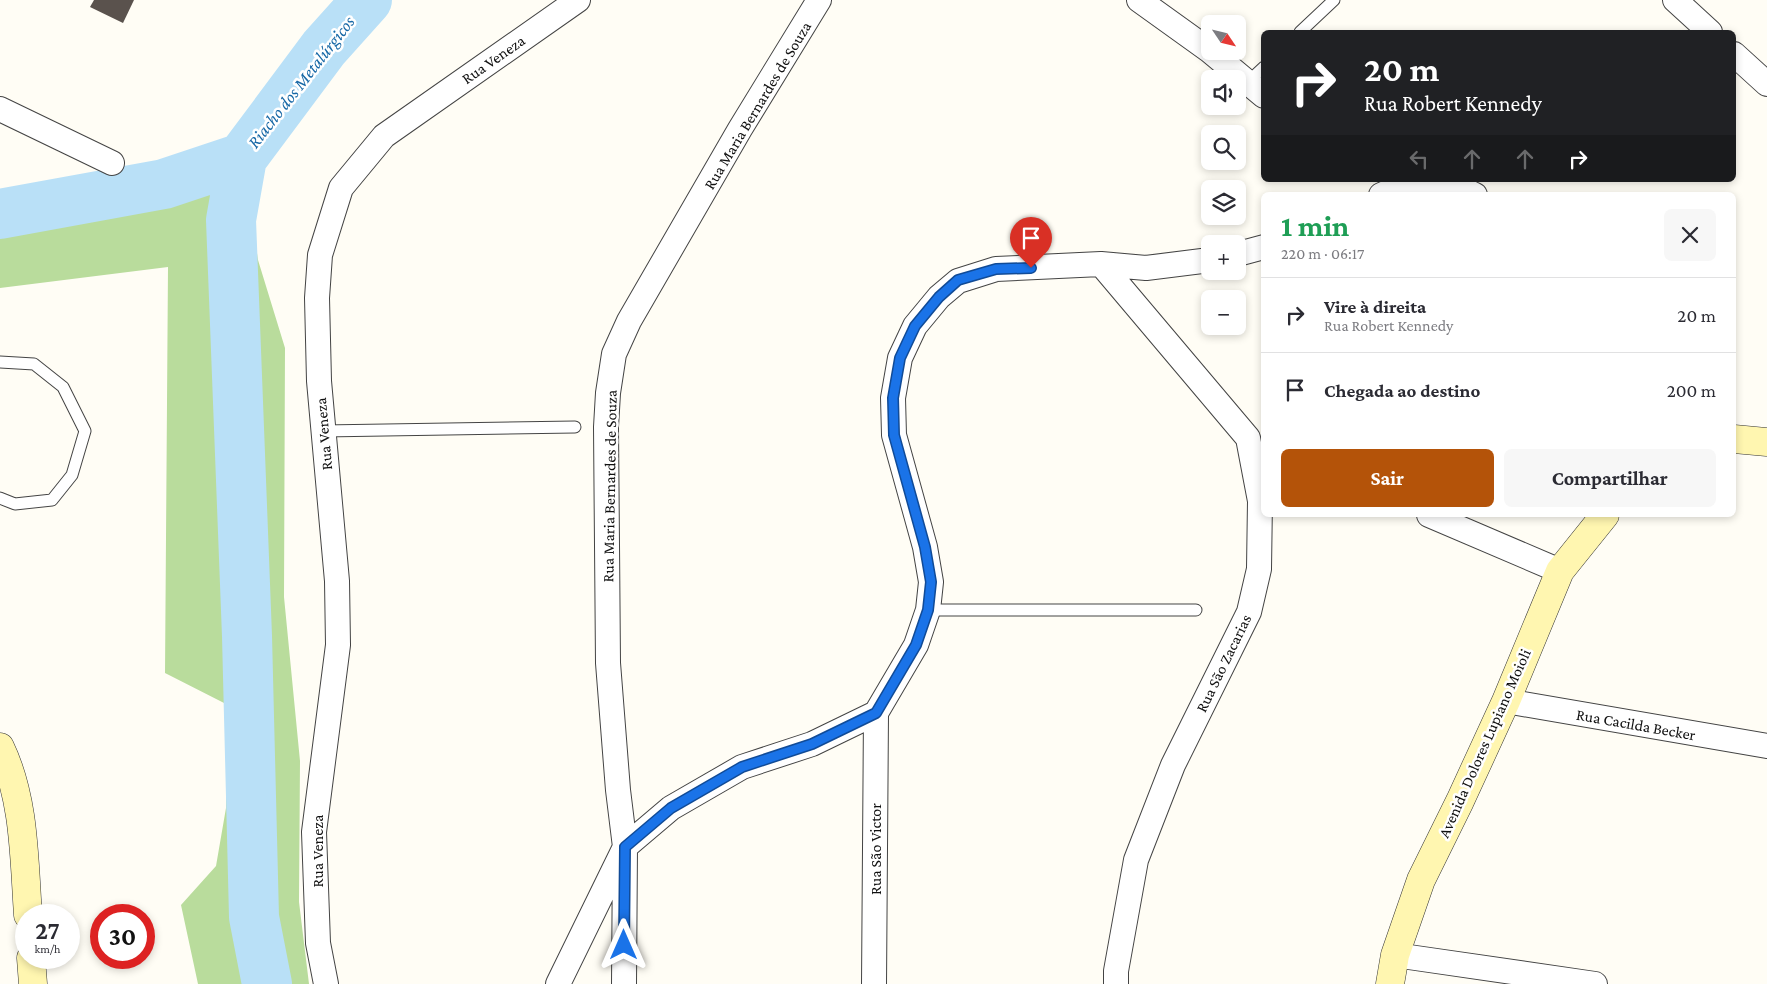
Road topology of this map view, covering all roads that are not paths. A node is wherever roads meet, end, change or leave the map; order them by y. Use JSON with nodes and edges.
{"nodes":[{"id":1,"x":578,"y":0,"type":"edge"},
{"id":2,"x":819,"y":0,"type":"edge"},
{"id":3,"x":1140,"y":0,"type":"edge"},
{"id":4,"x":1334,"y":0,"type":"edge"},
{"id":5,"x":1674,"y":0,"type":"edge"},
{"id":6,"x":1302,"y":30,"type":"edge"},
{"id":7,"x":1708,"y":30,"type":"edge"},
{"id":8,"x":1201,"y":44,"type":"edge"},
{"id":9,"x":1736,"y":56,"type":"edge"},
{"id":10,"x":1224,"y":60,"type":"edge"},
{"id":11,"x":1259,"y":82,"type":"edge"},
{"id":12,"x":1767,"y":84,"type":"edge"},
{"id":13,"x":0,"y":109,"type":"edge"},
{"id":14,"x":112,"y":163,"type":"dead end"},
{"id":15,"x":1421,"y":182,"type":"edge"},
{"id":16,"x":1434,"y":182,"type":"edge"},
{"id":17,"x":1387,"y":192,"type":"edge"},
{"id":18,"x":1469,"y":192,"type":"edge"},
{"id":19,"x":1261,"y":247,"type":"edge"},
{"id":20,"x":1246,"y":252,"type":"edge"},
{"id":21,"x":1201,"y":261,"type":"edge"},
{"id":22,"x":1101,"y":264,"type":"junction"},
{"id":23,"x":0,"y":362,"type":"edge"},
{"id":24,"x":575,"y":428,"type":"dead end"},
{"id":25,"x":323,"y":431,"type":"junction"},
{"id":26,"x":1736,"y":439,"type":"edge"},
{"id":27,"x":1256,"y":441,"type":"edge"},
{"id":28,"x":1767,"y":442,"type":"edge"},
{"id":29,"x":0,"y":498,"type":"edge"},
{"id":30,"x":1434,"y":517,"type":"edge"},
{"id":31,"x":1603,"y":517,"type":"edge"},
{"id":32,"x":1560,"y":571,"type":"junction"},
{"id":33,"x":928,"y":610,"type":"junction"},
{"id":34,"x":1196,"y":610,"type":"dead end"},
{"id":35,"x":1506,"y":701,"type":"junction"},
{"id":36,"x":876,"y":713,"type":"junction"},
{"id":37,"x":1767,"y":746,"type":"edge"},
{"id":38,"x":0,"y":747,"type":"edge"},
{"id":39,"x":625,"y":847,"type":"junction"},
{"id":40,"x":27,"y":904,"type":"edge"},
{"id":41,"x":1395,"y":955,"type":"junction"},
{"id":42,"x":32,"y":969,"type":"edge"},
{"id":43,"x":33,"y":984,"type":"edge"},
{"id":44,"x":326,"y":984,"type":"edge"},
{"id":45,"x":558,"y":984,"type":"edge"},
{"id":46,"x":624,"y":984,"type":"edge"},
{"id":47,"x":874,"y":984,"type":"edge"},
{"id":48,"x":1116,"y":984,"type":"edge"},
{"id":49,"x":1390,"y":984,"type":"edge"},
{"id":50,"x":1595,"y":984,"type":"edge"}],
"edges":[{"from":1,"to":25,"type":"street","name":"Rua Veneza"},
{"from":2,"to":39,"type":"street","name":"Rua Maria Bernardes de Souza"},
{"from":3,"to":8,"type":"street"},
{"from":4,"to":6,"type":"lane"},
{"from":5,"to":7,"type":"street"},
{"from":9,"to":12,"type":"street"},
{"from":10,"to":11,"type":"street"},
{"from":13,"to":14,"type":"street"},
{"from":15,"to":17,"type":"street"},
{"from":16,"to":18,"type":"street"},
{"from":19,"to":20,"type":"street"},
{"from":21,"to":22,"type":"street"},
{"from":22,"to":27,"type":"street","name":"Rua São Zacarias"},
{"from":22,"to":33,"type":"street"},
{"from":23,"to":29,"type":"lane"},
{"from":24,"to":25,"type":"lane"},
{"from":25,"to":44,"type":"street","name":"Rua Veneza"},
{"from":26,"to":28,"type":"main road"},
{"from":27,"to":48,"type":"street","name":"Rua São Zacarias"},
{"from":30,"to":32,"type":"street"},
{"from":31,"to":32,"type":"main road","name":"Avenida Dolores Lupiano Moioli"},
{"from":32,"to":35,"type":"main road","name":"Avenida Dolores Lupiano Moioli"},
{"from":33,"to":34,"type":"lane"},
{"from":33,"to":36,"type":"street"},
{"from":35,"to":37,"type":"street","name":"Rua Cacilda Becker"},
{"from":35,"to":41,"type":"main road","name":"Avenida Dolores Lupiano Moioli"},
{"from":36,"to":39,"type":"street"},
{"from":36,"to":47,"type":"street","name":"Rua São Victor"},
{"from":38,"to":40,"type":"main road"},
{"from":39,"to":45,"type":"street"},
{"from":39,"to":46,"type":"street","name":"Rua Maria Bernardes de Souza"},
{"from":41,"to":49,"type":"main road","name":"Avenida Dolores Lupiano Moioli"},
{"from":41,"to":50,"type":"street"},
{"from":42,"to":43,"type":"main road"}]}
